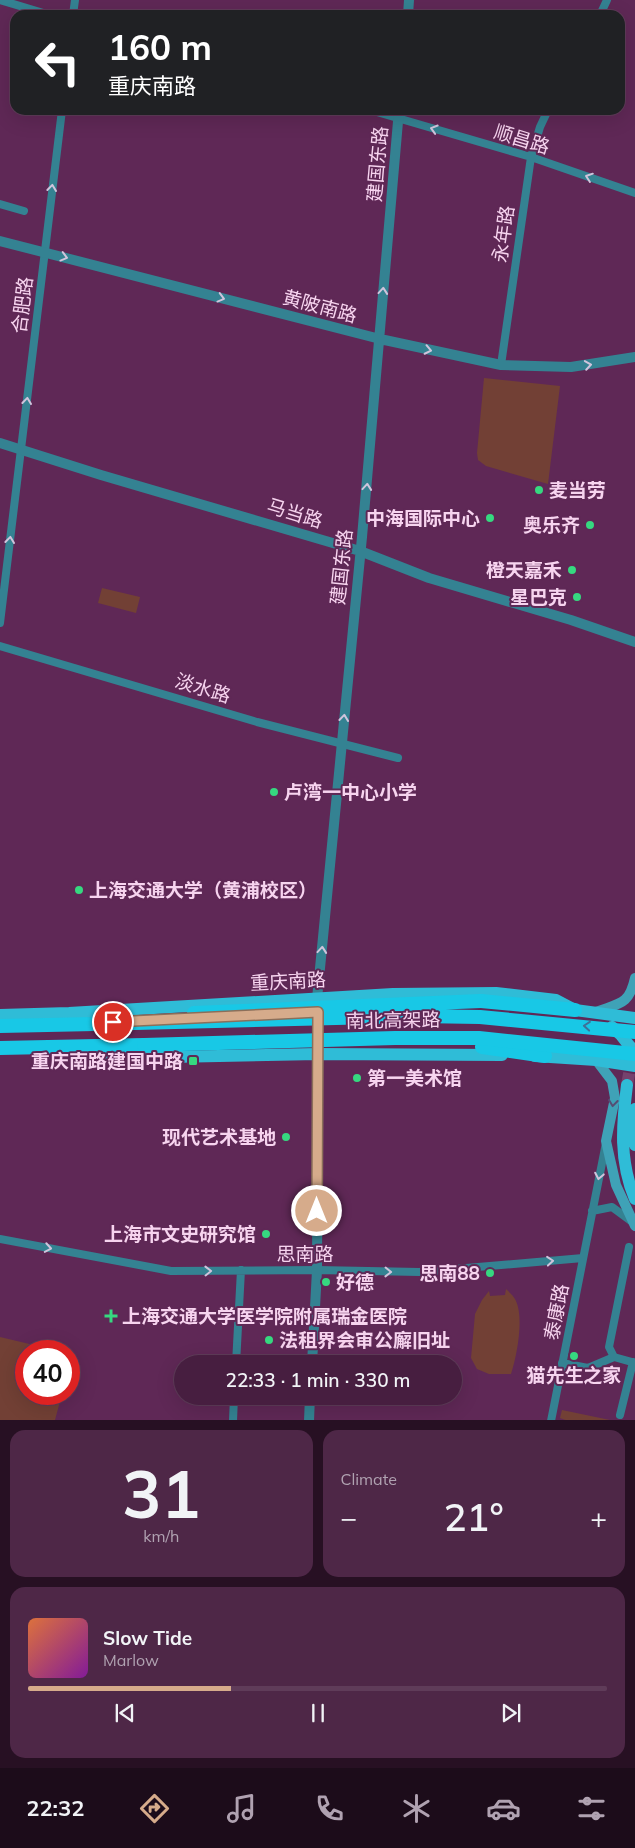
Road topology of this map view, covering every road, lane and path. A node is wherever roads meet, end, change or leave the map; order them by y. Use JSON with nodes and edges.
{"nodes":[{"id":1,"x":0,"y":0,"type":"edge"},
{"id":2,"x":33,"y":10,"type":"edge"},
{"id":3,"x":61,"y":115,"type":"edge"},
{"id":4,"x":399,"y":115,"type":"edge"},
{"id":5,"x":402,"y":115,"type":"edge"},
{"id":6,"x":546,"y":115,"type":"edge"},
{"id":7,"x":531,"y":158,"type":"junction"},
{"id":8,"x":635,"y":192,"type":"edge"},
{"id":9,"x":0,"y":204,"type":"edge"},
{"id":10,"x":24,"y":210,"type":"dead end"},
{"id":11,"x":0,"y":241,"type":"edge"},
{"id":12,"x":44,"y":252,"type":"junction"},
{"id":13,"x":380,"y":340,"type":"junction"},
{"id":14,"x":635,"y":357,"type":"edge"},
{"id":15,"x":501,"y":365,"type":"junction"},
{"id":16,"x":0,"y":443,"type":"edge"},
{"id":17,"x":21,"y":449,"type":"junction"},
{"id":18,"x":360,"y":551,"type":"junction"},
{"id":19,"x":0,"y":623,"type":"edge"},
{"id":20,"x":635,"y":642,"type":"edge"},
{"id":21,"x":0,"y":646,"type":"edge"},
{"id":22,"x":341,"y":743,"type":"junction"},
{"id":23,"x":398,"y":758,"type":"dead end"},
{"id":24,"x":635,"y":978,"type":"edge"},
{"id":25,"x":318,"y":1005,"type":"junction"},
{"id":26,"x":575,"y":1010,"type":"junction"},
{"id":27,"x":635,"y":1012,"type":"edge"},
{"id":28,"x":594,"y":1014,"type":"junction"},
{"id":29,"x":0,"y":1015,"type":"edge"},
{"id":30,"x":635,"y":1018,"type":"edge"},
{"id":31,"x":0,"y":1021,"type":"edge"},
{"id":32,"x":96,"y":1024,"type":"junction"},
{"id":33,"x":0,"y":1026,"type":"edge"},
{"id":34,"x":635,"y":1032,"type":"edge"},
{"id":35,"x":144,"y":1045,"type":"junction"},
{"id":36,"x":0,"y":1048,"type":"edge"},
{"id":37,"x":318,"y":1048,"type":"junction"},
{"id":38,"x":0,"y":1054,"type":"edge"},
{"id":39,"x":635,"y":1054,"type":"edge"},
{"id":40,"x":544,"y":1056,"type":"junction"},
{"id":41,"x":596,"y":1060,"type":"junction"},
{"id":42,"x":635,"y":1066,"type":"edge"},
{"id":43,"x":627,"y":1085,"type":"tunnel mouth"},
{"id":44,"x":635,"y":1109,"type":"edge"},
{"id":45,"x":606,"y":1141,"type":"junction"},
{"id":46,"x":635,"y":1145,"type":"edge"},
{"id":47,"x":635,"y":1199,"type":"edge"},
{"id":48,"x":592,"y":1211,"type":"junction"},
{"id":49,"x":633,"y":1223,"type":"edge"},
{"id":50,"x":0,"y":1239,"type":"edge"},
{"id":51,"x":629,"y":1247,"type":"dead end"},
{"id":52,"x":583,"y":1258,"type":"junction"},
{"id":53,"x":241,"y":1270,"type":"junction"},
{"id":54,"x":317,"y":1270,"type":"junction"},
{"id":55,"x":236,"y":1355,"type":"edge"},
{"id":56,"x":312,"y":1355,"type":"edge"},
{"id":57,"x":614,"y":1357,"type":"junction"},
{"id":58,"x":634,"y":1362,"type":"edge"},
{"id":59,"x":562,"y":1363,"type":"junction"},
{"id":60,"x":234,"y":1405,"type":"edge"},
{"id":61,"x":309,"y":1405,"type":"edge"},
{"id":62,"x":620,"y":1416,"type":"dead end"},
{"id":63,"x":233,"y":1420,"type":"edge"},
{"id":64,"x":308,"y":1420,"type":"edge"},
{"id":65,"x":551,"y":1420,"type":"edge"}],
"edges":[{"from":1,"to":2,"type":"street"},
{"from":12,"to":3,"type":"street","name":"合肥路","one_way":true},
{"from":13,"to":4,"type":"street","name":"建国东路","one_way":true},
{"from":7,"to":5,"type":"street","name":"顺昌路","one_way":true},
{"from":6,"to":7,"type":"street","name":"永年路"},
{"from":8,"to":7,"type":"street","name":"顺昌路","one_way":true},
{"from":7,"to":15,"type":"street","name":"永年路"},
{"from":9,"to":10,"type":"street"},
{"from":11,"to":12,"type":"street","name":"黄陂南路"},
{"from":12,"to":13,"type":"street","name":"黄陂南路","one_way":true},
{"from":17,"to":12,"type":"street","name":"合肥路","one_way":true},
{"from":13,"to":15,"type":"street","name":"黄陂南路","one_way":true},
{"from":18,"to":13,"type":"street","name":"建国东路","one_way":true},
{"from":15,"to":14,"type":"street","name":"黄陂南路","one_way":true},
{"from":16,"to":17,"type":"street","name":"马当路"},
{"from":17,"to":18,"type":"street","name":"马当路"},
{"from":19,"to":17,"type":"street","name":"合肥路","one_way":true},
{"from":18,"to":20,"type":"street","name":"马当路"},
{"from":22,"to":18,"type":"street","name":"建国东路","one_way":true},
{"from":21,"to":22,"type":"street","name":"淡水路"},
{"from":22,"to":23,"type":"street","name":"淡水路"},
{"from":25,"to":22,"type":"street","name":"建国东路","one_way":true},
{"from":24,"to":28,"type":"main road"},
{"from":25,"to":26,"type":"main road","name":"重庆南路"},
{"from":25,"to":29,"type":"main road","name":"重庆南路"},
{"from":25,"to":31,"type":"main road","name":"重庆南路"},
{"from":25,"to":37,"type":"street","name":"建国东路"},
{"from":26,"to":28,"type":"main road","name":"重庆南路"},
{"from":26,"to":32,"type":"highway","bridge":true},
{"from":27,"to":28,"type":"main road"},
{"from":28,"to":30,"type":"main road","name":"重庆南路"},
{"from":28,"to":39,"type":"main road"},
{"from":32,"to":33,"type":"highway","name":"南北高架路"},
{"from":34,"to":32,"type":"highway","name":"南北高架路","one_way":true,"bridge":true},
{"from":35,"to":36,"type":"highway","name":"南北高架路"},
{"from":35,"to":39,"type":"highway","name":"南北高架路","bridge":true},
{"from":35,"to":40,"type":"highway","bridge":true},
{"from":37,"to":38,"type":"main road"},
{"from":37,"to":40,"type":"main road"},
{"from":37,"to":54,"type":"street","name":"建国东路"},
{"from":40,"to":41,"type":"main road"},
{"from":41,"to":42,"type":"main road"},
{"from":41,"to":45,"type":"main road","one_way":true},
{"from":43,"to":47,"type":"main road"},
{"from":44,"to":46,"type":"main road"},
{"from":45,"to":48,"type":"street","name":"泰康路","one_way":true},
{"from":45,"to":49,"type":"main road"},
{"from":48,"to":49,"type":"street"},
{"from":48,"to":52,"type":"street","name":"泰康路"},
{"from":50,"to":53,"type":"street","name":"思南路","one_way":true},
{"from":51,"to":57,"type":"street"},
{"from":54,"to":52,"type":"street","name":"思南路","one_way":true},
{"from":52,"to":59,"type":"street","name":"泰康路"},
{"from":53,"to":54,"type":"street","name":"思南路"},
{"from":53,"to":55,"type":"street"},
{"from":54,"to":56,"type":"street","name":"建国东路"},
{"from":57,"to":58,"type":"street"},
{"from":57,"to":59,"type":"street"},
{"from":58,"to":62,"type":"street"},
{"from":59,"to":65,"type":"street","name":"泰康路"},
{"from":60,"to":63,"type":"street"},
{"from":61,"to":64,"type":"street"}]}
